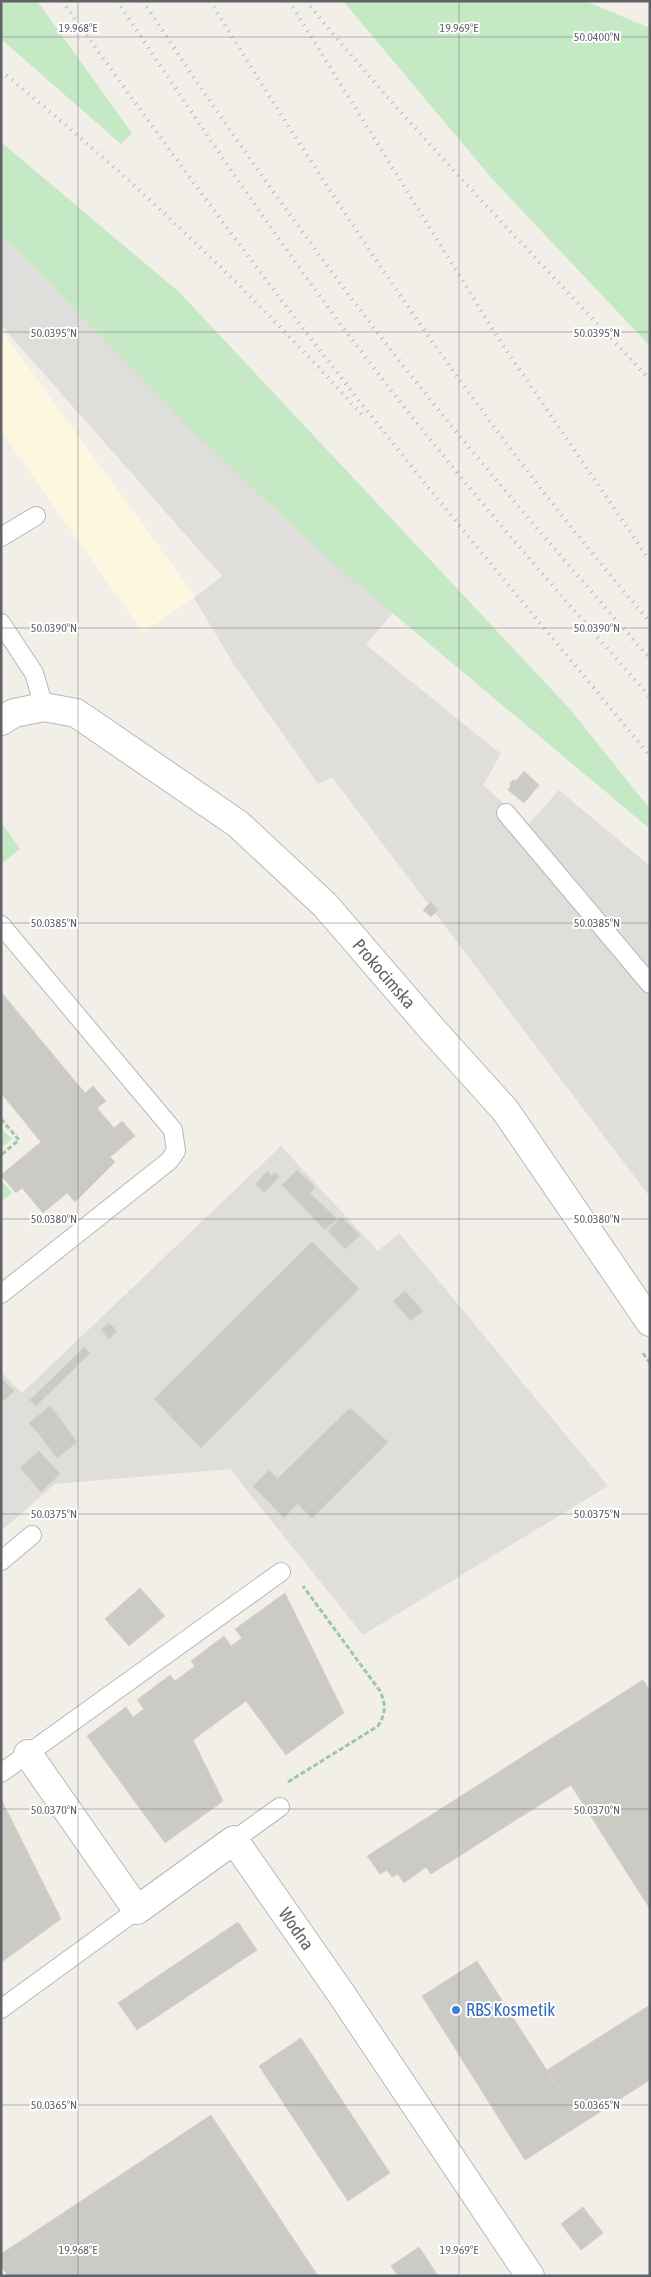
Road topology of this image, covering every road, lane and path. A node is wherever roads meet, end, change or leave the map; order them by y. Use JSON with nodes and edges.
{"nodes":[{"id":1,"x":36,"y":516,"type":"dead end"},
{"id":2,"x":1,"y":537,"type":"edge"},
{"id":3,"x":1,"y":623,"type":"edge"},
{"id":4,"x":44,"y":707,"type":"junction"},
{"id":5,"x":1,"y":722,"type":"edge"},
{"id":6,"x":506,"y":813,"type":"dead end"},
{"id":7,"x":1,"y":925,"type":"edge"},
{"id":8,"x":650,"y":984,"type":"edge"},
{"id":9,"x":1,"y":1118,"type":"edge"},
{"id":10,"x":1,"y":1155,"type":"edge"},
{"id":11,"x":1,"y":1294,"type":"edge"},
{"id":12,"x":650,"y":1322,"type":"edge"},
{"id":13,"x":32,"y":1535,"type":"dead end"},
{"id":14,"x":1,"y":1561,"type":"edge"},
{"id":15,"x":281,"y":1572,"type":"joint"},
{"id":16,"x":28,"y":1754,"type":"junction"},
{"id":17,"x":1,"y":1773,"type":"edge"},
{"id":18,"x":280,"y":1807,"type":"joint"},
{"id":19,"x":234,"y":1840,"type":"junction"},
{"id":20,"x":137,"y":1910,"type":"junction"},
{"id":21,"x":1,"y":2009,"type":"edge"},
{"id":22,"x":530,"y":2276,"type":"edge"}],
"edges":[{"from":1,"to":2,"type":"lane"},
{"from":3,"to":4,"type":"lane"},
{"from":4,"to":5,"type":"street"},
{"from":4,"to":12,"type":"street","name":"Prokocimska"},
{"from":6,"to":8,"type":"lane"},
{"from":7,"to":11,"type":"lane"},
{"from":9,"to":10,"type":"path"},
{"from":13,"to":14,"type":"lane"},
{"from":15,"to":16,"type":"lane"},
{"from":15,"to":18,"type":"path"},
{"from":16,"to":17,"type":"lane"},
{"from":16,"to":20,"type":"street"},
{"from":18,"to":19,"type":"lane"},
{"from":19,"to":20,"type":"street"},
{"from":19,"to":22,"type":"street","name":"Wodna"},
{"from":20,"to":21,"type":"lane"}]}
